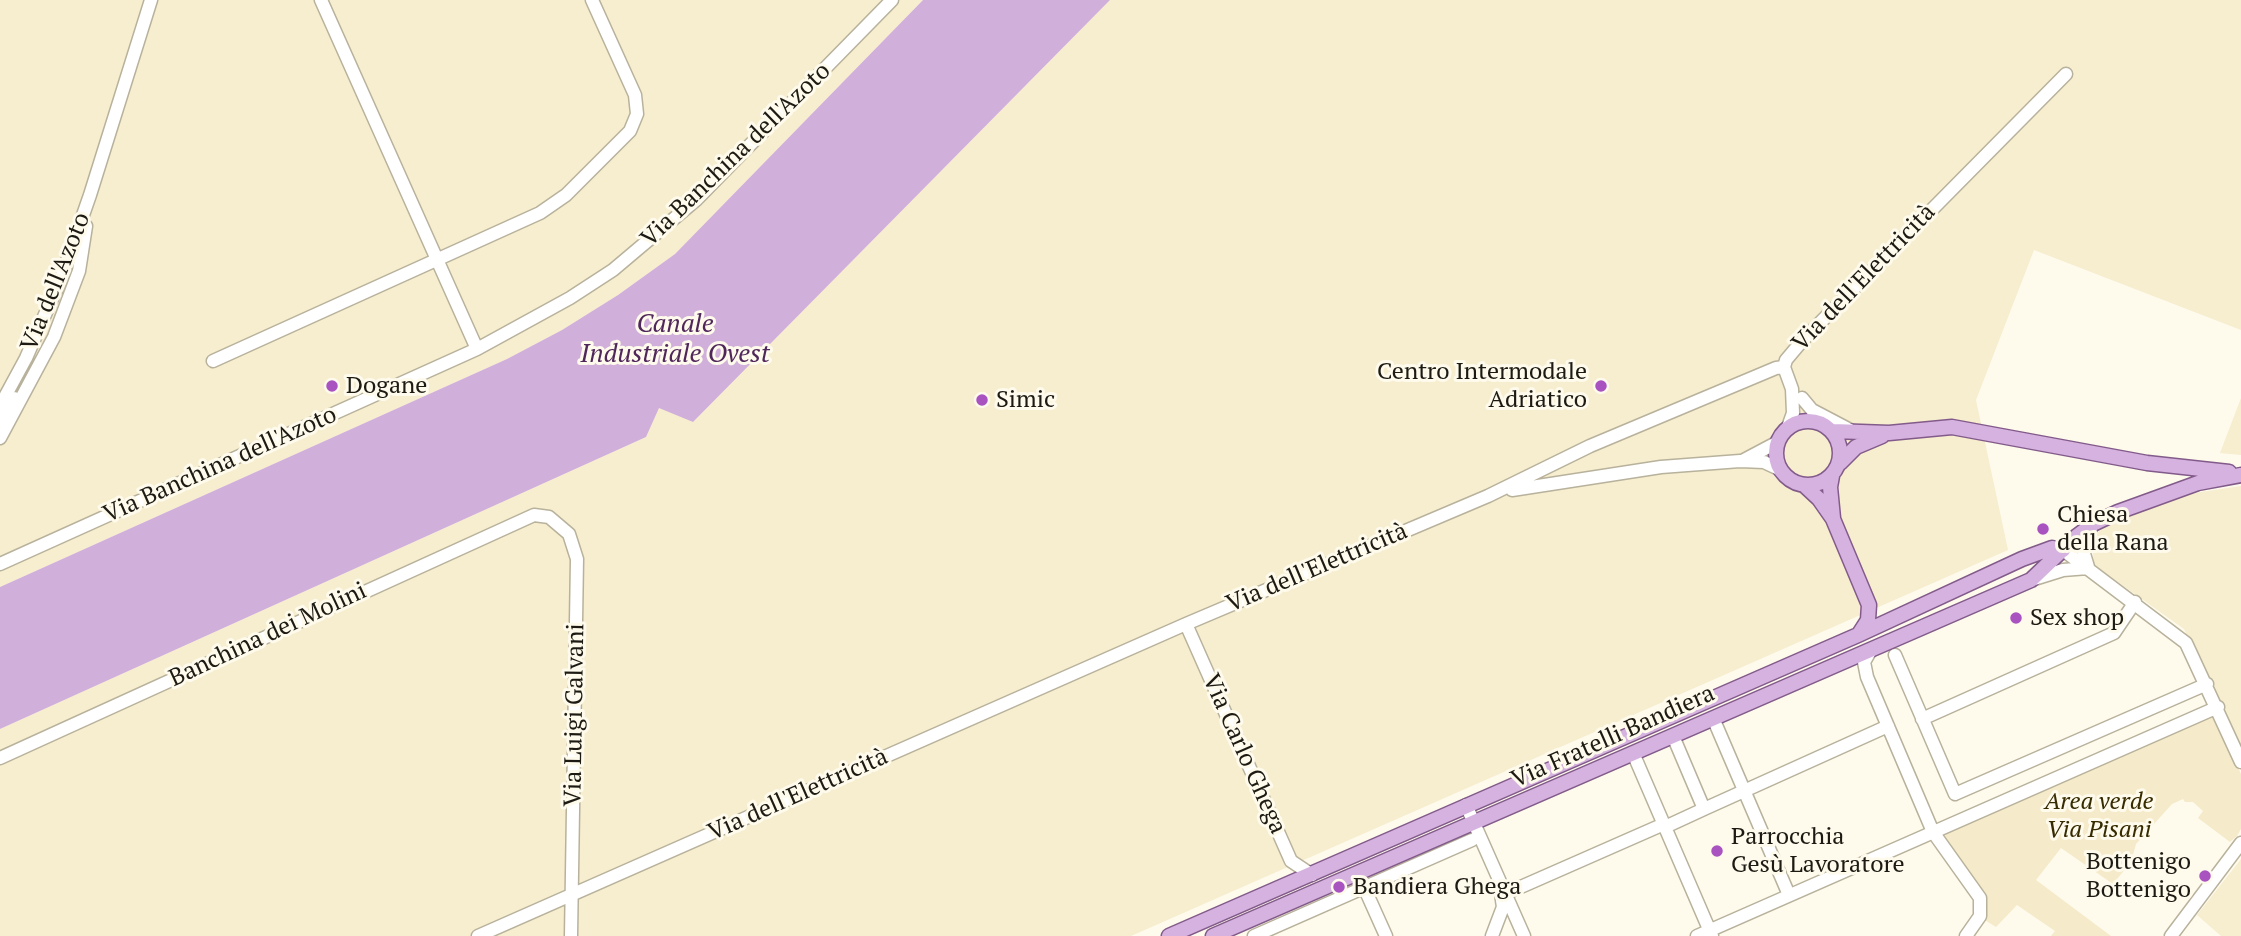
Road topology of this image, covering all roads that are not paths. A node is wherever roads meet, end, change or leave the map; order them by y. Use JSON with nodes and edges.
{"nodes":[{"id":1,"x":151,"y":0,"type":"edge"},
{"id":2,"x":160,"y":0,"type":"edge"},
{"id":3,"x":321,"y":0,"type":"edge"},
{"id":4,"x":592,"y":0,"type":"edge"},
{"id":5,"x":892,"y":0,"type":"edge"},
{"id":6,"x":147,"y":14,"type":"junction"},
{"id":7,"x":2066,"y":74,"type":"dead end"},
{"id":8,"x":90,"y":195,"type":"junction"},
{"id":9,"x":437,"y":260,"type":"junction"},
{"id":10,"x":477,"y":349,"type":"junction"},
{"id":11,"x":213,"y":360,"type":"dead end"},
{"id":12,"x":1784,"y":367,"type":"junction"},
{"id":13,"x":1797,"y":394,"type":"junction"},
{"id":14,"x":0,"y":406,"type":"edge"},
{"id":15,"x":0,"y":421,"type":"edge"},
{"id":16,"x":1816,"y":422,"type":"junction"},
{"id":17,"x":1788,"y":427,"type":"junction"},
{"id":18,"x":1833,"y":431,"type":"junction"},
{"id":19,"x":1855,"y":432,"type":"junction"},
{"id":20,"x":1889,"y":433,"type":"junction"},
{"id":21,"x":0,"y":438,"type":"edge"},
{"id":22,"x":1778,"y":442,"type":"junction"},
{"id":23,"x":1740,"y":461,"type":"junction"},
{"id":24,"x":1840,"y":463,"type":"junction"},
{"id":25,"x":1781,"y":470,"type":"junction"},
{"id":26,"x":2241,"y":474,"type":"edge"},
{"id":27,"x":1832,"y":476,"type":"junction"},
{"id":28,"x":1804,"y":485,"type":"junction"},
{"id":29,"x":1488,"y":496,"type":"junction"},
{"id":30,"x":537,"y":515,"type":"joint"},
{"id":31,"x":1833,"y":519,"type":"junction"},
{"id":32,"x":2093,"y":524,"type":"junction"},
{"id":33,"x":2063,"y":550,"type":"junction"},
{"id":34,"x":2022,"y":559,"type":"junction"},
{"id":35,"x":0,"y":564,"type":"edge"},
{"id":36,"x":2089,"y":568,"type":"junction"},
{"id":37,"x":2031,"y":580,"type":"junction"},
{"id":38,"x":2135,"y":602,"type":"junction"},
{"id":39,"x":1870,"y":605,"type":"junction"},
{"id":40,"x":1887,"y":622,"type":"junction"},
{"id":41,"x":1186,"y":624,"type":"junction"},
{"id":42,"x":1858,"y":635,"type":"junction"},
{"id":43,"x":1871,"y":650,"type":"junction"},
{"id":44,"x":1895,"y":656,"type":"dead end"},
{"id":45,"x":2207,"y":684,"type":"junction"},
{"id":46,"x":2218,"y":707,"type":"junction"},
{"id":47,"x":1713,"y":718,"type":"junction"},
{"id":48,"x":1922,"y":719,"type":"junction"},
{"id":49,"x":1888,"y":726,"type":"junction"},
{"id":50,"x":1672,"y":736,"type":"junction"},
{"id":51,"x":1633,"y":753,"type":"junction"},
{"id":52,"x":0,"y":758,"type":"edge"},
{"id":53,"x":2241,"y":762,"type":"edge"},
{"id":54,"x":1744,"y":792,"type":"junction"},
{"id":55,"x":1466,"y":805,"type":"junction"},
{"id":56,"x":1704,"y":809,"type":"junction"},
{"id":57,"x":1474,"y":823,"type":"junction"},
{"id":58,"x":1665,"y":825,"type":"junction"},
{"id":59,"x":1933,"y":832,"type":"junction"},
{"id":60,"x":1472,"y":840,"type":"dead end"},
{"id":61,"x":2241,"y":843,"type":"edge"},
{"id":62,"x":1312,"y":875,"type":"junction"},
{"id":63,"x":1364,"y":887,"type":"junction"},
{"id":64,"x":1503,"y":888,"type":"junction"},
{"id":65,"x":572,"y":895,"type":"junction"},
{"id":66,"x":1789,"y":895,"type":"junction"},
{"id":67,"x":1268,"y":933,"type":"edge"},
{"id":68,"x":1706,"y":934,"type":"edge"},
{"id":69,"x":478,"y":936,"type":"edge"},
{"id":70,"x":570,"y":936,"type":"edge"},
{"id":71,"x":1170,"y":936,"type":"edge"},
{"id":72,"x":1213,"y":936,"type":"edge"},
{"id":73,"x":1254,"y":936,"type":"edge"},
{"id":74,"x":1386,"y":936,"type":"edge"},
{"id":75,"x":1494,"y":936,"type":"edge"},
{"id":76,"x":1522,"y":936,"type":"edge"},
{"id":77,"x":1967,"y":936,"type":"edge"},
{"id":78,"x":2171,"y":936,"type":"edge"}],
"edges":[{"from":1,"to":6,"type":"street","name":"Via dell'Azoto"},
{"from":2,"to":6,"type":"street"},
{"from":3,"to":9,"type":"street"},
{"from":4,"to":9,"type":"street"},
{"from":5,"to":10,"type":"street","name":"Via Banchina dell'Azoto"},
{"from":6,"to":8,"type":"street","name":"Via dell'Azoto"},
{"from":7,"to":12,"type":"street","name":"Via dell'Elettricità"},
{"from":8,"to":14,"type":"street","name":"Via dell'Azoto"},
{"from":8,"to":15,"type":"street","name":"Via dell'Azoto"},
{"from":8,"to":21,"type":"street","name":"Via dell'Azoto"},
{"from":9,"to":10,"type":"street"},
{"from":9,"to":11,"type":"street"},
{"from":10,"to":35,"type":"street","name":"Via Banchina dell'Azoto"},
{"from":12,"to":13,"type":"street"},
{"from":12,"to":29,"type":"street","name":"Via dell'Elettricità"},
{"from":13,"to":16,"type":"street"},
{"from":13,"to":17,"type":"street"},
{"from":13,"to":19,"type":"street"},
{"from":16,"to":17,"type":"main road"},
{"from":16,"to":18,"type":"main road"},
{"from":17,"to":22,"type":"main road"},
{"from":18,"to":19,"type":"main road"},
{"from":18,"to":24,"type":"main road"},
{"from":19,"to":20,"type":"main road"},
{"from":20,"to":24,"type":"main road"},
{"from":20,"to":26,"type":"main road"},
{"from":22,"to":23,"type":"street"},
{"from":22,"to":25,"type":"main road"},
{"from":23,"to":25,"type":"street"},
{"from":23,"to":29,"type":"street"},
{"from":24,"to":27,"type":"main road"},
{"from":25,"to":28,"type":"main road"},
{"from":26,"to":32,"type":"main road"},
{"from":27,"to":28,"type":"main road"},
{"from":27,"to":31,"type":"main road"},
{"from":28,"to":31,"type":"main road"},
{"from":29,"to":41,"type":"street","name":"Via dell'Elettricità"},
{"from":30,"to":52,"type":"street","name":"Banchina dei Molini"},
{"from":30,"to":65,"type":"street","name":"Via Luigi Galvani"},
{"from":31,"to":39,"type":"main road"},
{"from":32,"to":33,"type":"main road"},
{"from":32,"to":36,"type":"street"},
{"from":33,"to":34,"type":"main road","name":"Via Fratelli Bandiera"},
{"from":33,"to":36,"type":"street"},
{"from":33,"to":37,"type":"main road","name":"Via Fratelli Bandiera"},
{"from":34,"to":37,"type":"main road"},
{"from":34,"to":40,"type":"main road","name":"Via Fratelli Bandiera"},
{"from":36,"to":37,"type":"street","name":"Via Fratelli Bandiera"},
{"from":36,"to":38,"type":"street"},
{"from":37,"to":43,"type":"main road","name":"Via Fratelli Bandiera"},
{"from":38,"to":45,"type":"street"},
{"from":38,"to":48,"type":"street"},
{"from":39,"to":40,"type":"main road"},
{"from":39,"to":42,"type":"main road"},
{"from":40,"to":42,"type":"main road","name":"Via Fratelli Bandiera"},
{"from":41,"to":62,"type":"street","name":"Via Carlo Ghega"},
{"from":41,"to":65,"type":"street","name":"Via dell'Elettricità"},
{"from":42,"to":55,"type":"main road","name":"Via Fratelli Bandiera"},
{"from":43,"to":47,"type":"main road","name":"Via Fratelli Bandiera"},
{"from":43,"to":49,"type":"street"},
{"from":44,"to":48,"type":"street"},
{"from":45,"to":46,"type":"street"},
{"from":45,"to":48,"type":"street"},
{"from":46,"to":53,"type":"street"},
{"from":46,"to":59,"type":"street"},
{"from":47,"to":50,"type":"main road","name":"Via Fratelli Bandiera"},
{"from":47,"to":54,"type":"street"},
{"from":49,"to":54,"type":"street"},
{"from":49,"to":59,"type":"street"},
{"from":50,"to":51,"type":"main road","name":"Via Fratelli Bandiera"},
{"from":50,"to":56,"type":"street"},
{"from":51,"to":57,"type":"main road","name":"Via Fratelli Bandiera"},
{"from":51,"to":58,"type":"street"},
{"from":54,"to":56,"type":"street"},
{"from":54,"to":66,"type":"street"},
{"from":55,"to":57,"type":"street"},
{"from":55,"to":62,"type":"main road","name":"Via Fratelli Bandiera"},
{"from":56,"to":58,"type":"street"},
{"from":57,"to":64,"type":"street"},
{"from":57,"to":72,"type":"main road","name":"Via Fratelli Bandiera"},
{"from":58,"to":64,"type":"street"},
{"from":58,"to":68,"type":"street"},
{"from":59,"to":66,"type":"street"},
{"from":59,"to":77,"type":"street"},
{"from":60,"to":63,"type":"street"},
{"from":61,"to":78,"type":"street"},
{"from":62,"to":71,"type":"main road","name":"Via Fratelli Bandiera"},
{"from":63,"to":67,"type":"street"},
{"from":63,"to":74,"type":"street"},
{"from":64,"to":75,"type":"street"},
{"from":64,"to":76,"type":"street"},
{"from":65,"to":69,"type":"street","name":"Via dell'Elettricità"},
{"from":65,"to":70,"type":"street","name":"Via Luigi Galvani"},
{"from":66,"to":68,"type":"street"},
{"from":67,"to":73,"type":"street"},
{"from":75,"to":76,"type":"street"}]}
